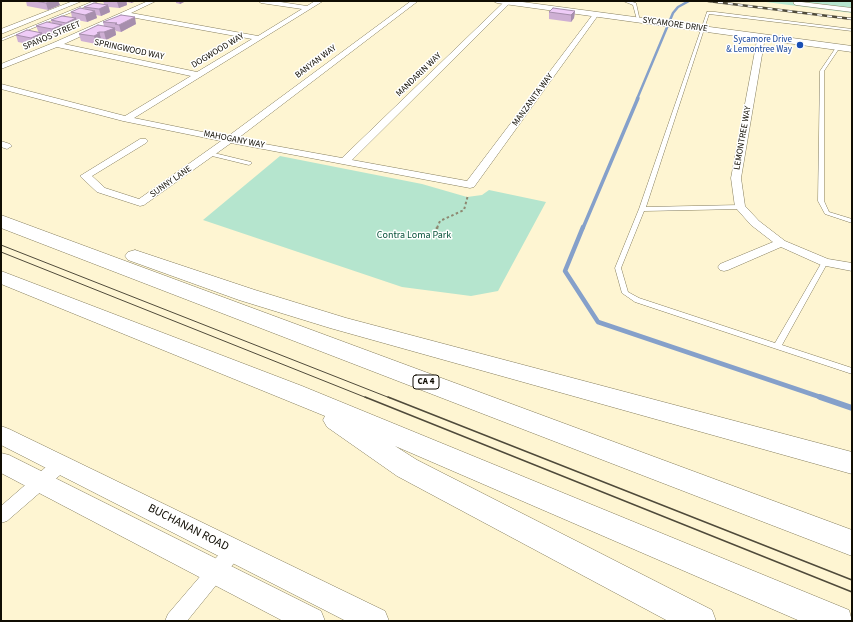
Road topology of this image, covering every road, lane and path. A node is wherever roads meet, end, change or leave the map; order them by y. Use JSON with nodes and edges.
{"nodes":[{"id":1,"x":79,"y":1,"type":"edge"},
{"id":2,"x":97,"y":1,"type":"edge"},
{"id":3,"x":153,"y":1,"type":"edge"},
{"id":4,"x":261,"y":1,"type":"edge"},
{"id":5,"x":320,"y":1,"type":"edge"},
{"id":6,"x":415,"y":1,"type":"edge"},
{"id":7,"x":497,"y":1,"type":"edge"},
{"id":8,"x":625,"y":1,"type":"edge"},
{"id":9,"x":796,"y":1,"type":"edge"},
{"id":10,"x":508,"y":2,"type":"junction"},
{"id":11,"x":308,"y":8,"type":"junction"},
{"id":12,"x":852,"y":10,"type":"edge"},
{"id":13,"x":123,"y":14,"type":"junction"},
{"id":14,"x":596,"y":14,"type":"junction"},
{"id":15,"x":639,"y":20,"type":"junction"},
{"id":16,"x":704,"y":29,"type":"junction"},
{"id":17,"x":852,"y":30,"type":"edge"},
{"id":18,"x":1,"y":32,"type":"edge"},
{"id":19,"x":761,"y":37,"type":"junction"},
{"id":20,"x":258,"y":38,"type":"junction"},
{"id":21,"x":1,"y":40,"type":"edge"},
{"id":22,"x":56,"y":45,"type":"junction"},
{"id":23,"x":838,"y":47,"type":"junction"},
{"id":24,"x":852,"y":49,"type":"edge"},
{"id":25,"x":1,"y":67,"type":"edge"},
{"id":26,"x":199,"y":75,"type":"junction"},
{"id":27,"x":1,"y":86,"type":"edge"},
{"id":28,"x":126,"y":118,"type":"junction"},
{"id":29,"x":230,"y":140,"type":"junction"},
{"id":30,"x":143,"y":141,"type":"dead end"},
{"id":31,"x":210,"y":154,"type":"junction"},
{"id":32,"x":345,"y":161,"type":"junction"},
{"id":33,"x":249,"y":163,"type":"dead end"},
{"id":34,"x":470,"y":185,"type":"junction"},
{"id":35,"x":740,"y":207,"type":"junction"},
{"id":36,"x":642,"y":209,"type":"junction"},
{"id":37,"x":1,"y":217,"type":"edge"},
{"id":38,"x":1,"y":221,"type":"edge"},
{"id":39,"x":852,"y":221,"type":"edge"},
{"id":40,"x":437,"y":235,"type":"dead end"},
{"id":41,"x":781,"y":243,"type":"junction"},
{"id":42,"x":825,"y":262,"type":"junction"},
{"id":43,"x":724,"y":267,"type":"dead end"},
{"id":44,"x":852,"y":267,"type":"edge"},
{"id":45,"x":1,"y":277,"type":"edge"},
{"id":46,"x":778,"y":346,"type":"junction"},
{"id":47,"x":852,"y":371,"type":"edge"},
{"id":48,"x":293,"y":392,"type":"junction"},
{"id":49,"x":1,"y":435,"type":"edge"},
{"id":50,"x":1,"y":462,"type":"edge"},
{"id":51,"x":852,"y":463,"type":"edge"},
{"id":52,"x":60,"y":465,"type":"junction"},
{"id":53,"x":40,"y":482,"type":"junction"},
{"id":54,"x":1,"y":516,"type":"edge"},
{"id":55,"x":852,"y":543,"type":"edge"},
{"id":56,"x":233,"y":551,"type":"junction"},
{"id":57,"x":215,"y":572,"type":"junction"},
{"id":58,"x":175,"y":621,"type":"edge"},
{"id":59,"x":311,"y":621,"type":"edge"},
{"id":60,"x":375,"y":621,"type":"edge"},
{"id":61,"x":700,"y":621,"type":"edge"},
{"id":62,"x":837,"y":621,"type":"edge"}],
"edges":[{"from":1,"to":18,"type":"street"},
{"from":2,"to":21,"type":"lane"},
{"from":3,"to":13,"type":"street","name":"SPANOS STREET"},
{"from":4,"to":11,"type":"street"},
{"from":5,"to":11,"type":"street","name":"DOGWOOD WAY"},
{"from":6,"to":29,"type":"street","name":"BANYAN WAY"},
{"from":7,"to":10,"type":"street","name":"SYCAMORE DRIVE"},
{"from":8,"to":15,"type":"lane"},
{"from":9,"to":12,"type":"street"},
{"from":10,"to":14,"type":"street","name":"SYCAMORE DRIVE"},
{"from":10,"to":32,"type":"street","name":"MANDARIN WAY"},
{"from":11,"to":20,"type":"street","name":"DOGWOOD WAY"},
{"from":13,"to":20,"type":"street"},
{"from":13,"to":22,"type":"street","name":"SPANOS STREET"},
{"from":14,"to":15,"type":"street","name":"SYCAMORE DRIVE"},
{"from":14,"to":34,"type":"street","name":"MANZANITA WAY"},
{"from":15,"to":16,"type":"street","name":"SYCAMORE DRIVE"},
{"from":16,"to":17,"type":"lane"},
{"from":16,"to":19,"type":"street","name":"SYCAMORE DRIVE"},
{"from":16,"to":36,"type":"lane"},
{"from":19,"to":23,"type":"street","name":"SYCAMORE DRIVE"},
{"from":19,"to":35,"type":"street","name":"LEMONTREE WAY"},
{"from":20,"to":26,"type":"street","name":"DOGWOOD WAY"},
{"from":22,"to":25,"type":"street","name":"SPANOS STREET"},
{"from":22,"to":26,"type":"street","name":"SPRINGWOOD WAY"},
{"from":23,"to":24,"type":"street","name":"SYCAMORE DRIVE"},
{"from":23,"to":39,"type":"lane"},
{"from":26,"to":28,"type":"street","name":"DOGWOOD WAY"},
{"from":27,"to":28,"type":"street","name":"MAHOGANY WAY"},
{"from":28,"to":29,"type":"street","name":"MAHOGANY WAY"},
{"from":29,"to":31,"type":"street","name":"SUNNY LANE"},
{"from":29,"to":32,"type":"street","name":"MAHOGANY WAY"},
{"from":30,"to":31,"type":"street","name":"SUNNY LANE"},
{"from":31,"to":33,"type":"lane"},
{"from":32,"to":34,"type":"street","name":"MAHOGANY WAY"},
{"from":34,"to":40,"type":"path"},
{"from":35,"to":36,"type":"lane"},
{"from":35,"to":41,"type":"street"},
{"from":36,"to":46,"type":"lane"},
{"from":37,"to":51,"type":"highway"},
{"from":38,"to":55,"type":"highway","number":"CA 4"},
{"from":41,"to":42,"type":"street"},
{"from":41,"to":43,"type":"street"},
{"from":42,"to":44,"type":"street"},
{"from":42,"to":46,"type":"lane"},
{"from":45,"to":48,"type":"highway"},
{"from":46,"to":47,"type":"lane"},
{"from":48,"to":61,"type":"highway"},
{"from":48,"to":62,"type":"highway"},
{"from":49,"to":52,"type":"main road","name":"BUCHANAN ROAD"},
{"from":50,"to":53,"type":"main road"},
{"from":52,"to":53,"type":"street"},
{"from":52,"to":56,"type":"main road","name":"BUCHANAN ROAD"},
{"from":53,"to":54,"type":"street"},
{"from":53,"to":57,"type":"main road"},
{"from":56,"to":57,"type":"street"},
{"from":56,"to":60,"type":"main road","name":"BUCHANAN ROAD"},
{"from":57,"to":58,"type":"street"},
{"from":57,"to":59,"type":"main road"}]}
